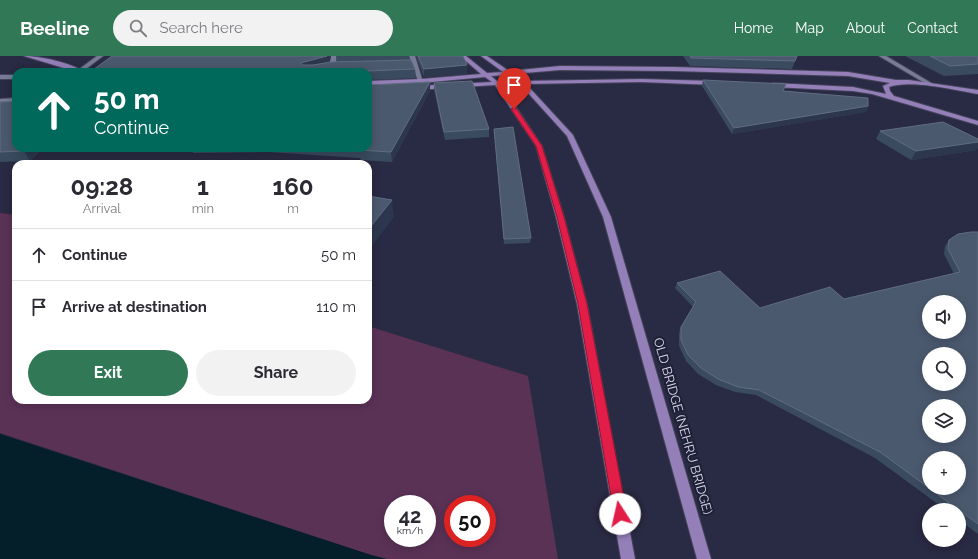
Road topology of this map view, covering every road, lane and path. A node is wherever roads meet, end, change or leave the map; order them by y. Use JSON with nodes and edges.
{"nodes":[{"id":1,"x":27,"y":56,"type":"edge"},
{"id":2,"x":100,"y":56,"type":"edge"},
{"id":3,"x":334,"y":56,"type":"edge"},
{"id":4,"x":412,"y":56,"type":"edge"},
{"id":5,"x":463,"y":56,"type":"edge"},
{"id":6,"x":484,"y":56,"type":"edge"},
{"id":7,"x":882,"y":56,"type":"edge"},
{"id":8,"x":408,"y":65,"type":"edge"},
{"id":9,"x":415,"y":65,"type":"junction"},
{"id":10,"x":339,"y":67,"type":"edge"},
{"id":11,"x":70,"y":68,"type":"edge"},
{"id":12,"x":86,"y":68,"type":"edge"},
{"id":13,"x":509,"y":72,"type":"junction"},
{"id":14,"x":486,"y":75,"type":"junction"},
{"id":15,"x":0,"y":77,"type":"edge"},
{"id":16,"x":12,"y":77,"type":"edge"},
{"id":17,"x":421,"y":81,"type":"junction"},
{"id":18,"x":896,"y":82,"type":"junction"},
{"id":19,"x":372,"y":83,"type":"edge"},
{"id":20,"x":522,"y":83,"type":"junction"},
{"id":21,"x":718,"y":83,"type":"edge"},
{"id":22,"x":497,"y":84,"type":"junction"},
{"id":23,"x":930,"y":84,"type":"junction"},
{"id":24,"x":766,"y":85,"type":"edge"},
{"id":25,"x":410,"y":88,"type":"edge"},
{"id":26,"x":978,"y":92,"type":"edge"},
{"id":27,"x":892,"y":97,"type":"junction"},
{"id":28,"x":12,"y":100,"type":"edge"},
{"id":29,"x":0,"y":101,"type":"edge"},
{"id":30,"x":978,"y":123,"type":"edge"},
{"id":31,"x":628,"y":559,"type":"edge"},
{"id":32,"x":704,"y":559,"type":"edge"}],
"edges":[{"from":1,"to":11,"type":"main road"},
{"from":2,"to":12,"type":"street"},
{"from":3,"to":10,"type":"street"},
{"from":4,"to":9,"type":"street"},
{"from":5,"to":14,"type":"main road"},
{"from":6,"to":13,"type":"main road","name":"OLD BRIDGE (NEHRU BRIDGE)"},
{"from":7,"to":23,"type":"street"},
{"from":8,"to":9,"type":"street"},
{"from":9,"to":17,"type":"street"},
{"from":13,"to":14,"type":"main road"},
{"from":13,"to":18,"type":"main road"},
{"from":13,"to":20,"type":"main road","name":"OLD BRIDGE (NEHRU BRIDGE)"},
{"from":14,"to":17,"type":"main road"},
{"from":14,"to":22,"type":"main road"},
{"from":15,"to":16,"type":"street"},
{"from":17,"to":19,"type":"main road"},
{"from":18,"to":23,"type":"main road"},
{"from":18,"to":27,"type":"main road"},
{"from":20,"to":21,"type":"main road"},
{"from":20,"to":22,"type":"main road"},
{"from":20,"to":32,"type":"main road","name":"OLD BRIDGE (NEHRU BRIDGE)"},
{"from":22,"to":25,"type":"main road"},
{"from":22,"to":31,"type":"main road"},
{"from":23,"to":26,"type":"main road"},
{"from":24,"to":27,"type":"main road"},
{"from":27,"to":30,"type":"main road"},
{"from":28,"to":29,"type":"street"}]}
